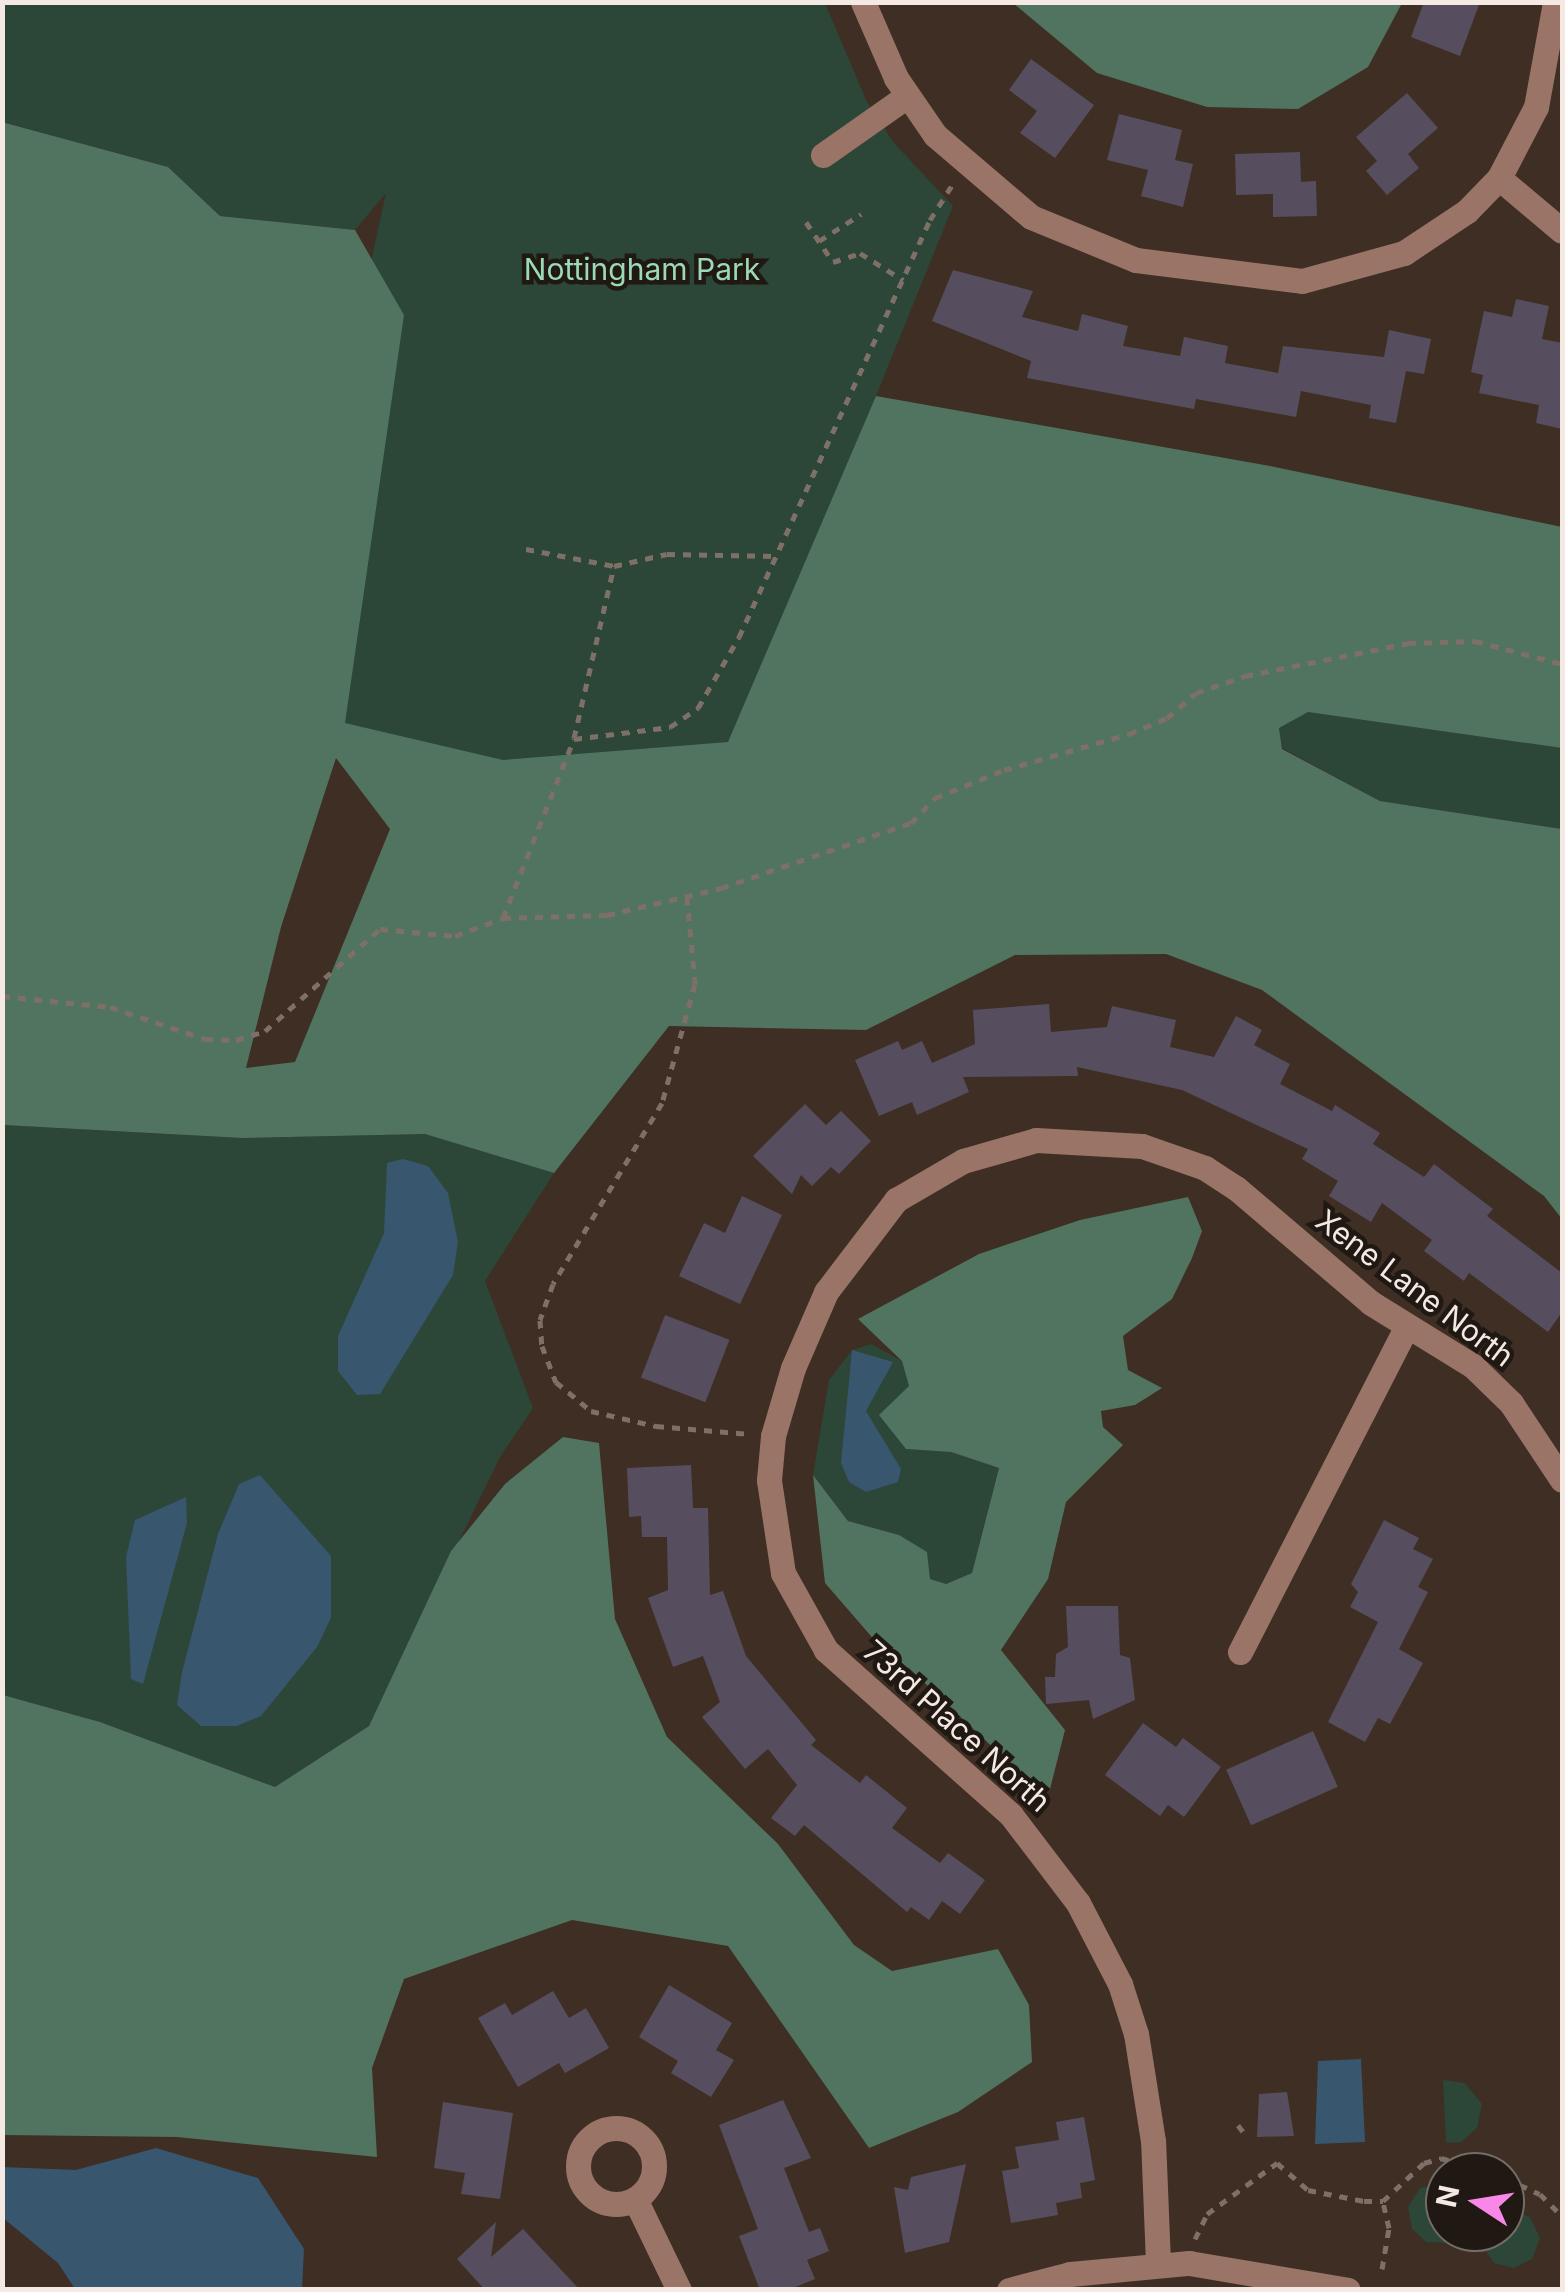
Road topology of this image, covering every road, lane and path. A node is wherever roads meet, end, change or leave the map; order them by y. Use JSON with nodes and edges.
{"nodes":[{"id":1,"x":863,"y":2,"type":"edge"},
{"id":2,"x":1555,"y":2,"type":"edge"},
{"id":3,"x":907,"y":96,"type":"junction"},
{"id":4,"x":823,"y":155,"type":"dead end"},
{"id":5,"x":967,"y":166,"type":"junction"},
{"id":6,"x":1499,"y":178,"type":"junction"},
{"id":7,"x":861,"y":214,"type":"dead end"},
{"id":8,"x":806,"y":222,"type":"dead end"},
{"id":9,"x":1562,"y":231,"type":"edge"},
{"id":10,"x":818,"y":240,"type":"junction"},
{"id":11,"x":903,"y":280,"type":"junction"},
{"id":12,"x":526,"y":549,"type":"dead end"},
{"id":13,"x":777,"y":556,"type":"junction"},
{"id":14,"x":614,"y":566,"type":"junction"},
{"id":15,"x":1562,"y":664,"type":"edge"},
{"id":16,"x":574,"y":739,"type":"junction"},
{"id":17,"x":687,"y":897,"type":"junction"},
{"id":18,"x":503,"y":918,"type":"junction"},
{"id":19,"x":2,"y":996,"type":"edge"},
{"id":20,"x":896,"y":1200,"type":"joint"},
{"id":21,"x":1406,"y":1326,"type":"junction"},
{"id":22,"x":774,"y":1436,"type":"junction"},
{"id":23,"x":1562,"y":1480,"type":"edge"},
{"id":24,"x":1240,"y":1652,"type":"dead end"},
{"id":25,"x":1238,"y":2124,"type":"dead end"},
{"id":26,"x":1247,"y":2137,"type":"dead end"},
{"id":27,"x":1425,"y":2163,"type":"edge"},
{"id":28,"x":1525,"y":2187,"type":"edge"},
{"id":29,"x":635,"y":2199,"type":"dead end"},
{"id":30,"x":1382,"y":2201,"type":"junction"},
{"id":31,"x":1562,"y":2216,"type":"edge"},
{"id":32,"x":1195,"y":2240,"type":"dead end"},
{"id":33,"x":1158,"y":2263,"type":"junction"},
{"id":34,"x":1382,"y":2269,"type":"dead end"},
{"id":35,"x":679,"y":2290,"type":"edge"},
{"id":36,"x":1009,"y":2290,"type":"edge"},
{"id":37,"x":1348,"y":2290,"type":"edge"}],
"edges":[{"from":1,"to":3,"type":"street"},
{"from":2,"to":6,"type":"street"},
{"from":3,"to":4,"type":"street"},
{"from":3,"to":5,"type":"street"},
{"from":5,"to":6,"type":"street"},
{"from":5,"to":11,"type":"path"},
{"from":6,"to":9,"type":"street"},
{"from":7,"to":10,"type":"path"},
{"from":8,"to":10,"type":"path"},
{"from":10,"to":11,"type":"path"},
{"from":11,"to":13,"type":"path"},
{"from":12,"to":14,"type":"path"},
{"from":13,"to":14,"type":"path"},
{"from":13,"to":16,"type":"path"},
{"from":14,"to":16,"type":"path"},
{"from":15,"to":17,"type":"path"},
{"from":16,"to":18,"type":"path"},
{"from":17,"to":18,"type":"path"},
{"from":17,"to":22,"type":"path"},
{"from":18,"to":19,"type":"path"},
{"from":20,"to":21,"type":"street","name":"Xene Lane North"},
{"from":20,"to":22,"type":"street","name":"73rd Place North"},
{"from":21,"to":23,"type":"street","name":"Xene Lane North"},
{"from":21,"to":24,"type":"street"},
{"from":22,"to":33,"type":"street","name":"73rd Place North"},
{"from":25,"to":26,"type":"path"},
{"from":27,"to":30,"type":"path"},
{"from":28,"to":31,"type":"path"},
{"from":29,"to":35,"type":"street"},
{"from":30,"to":32,"type":"path"},
{"from":30,"to":34,"type":"path"},
{"from":33,"to":36,"type":"street"},
{"from":33,"to":37,"type":"street"}]}
